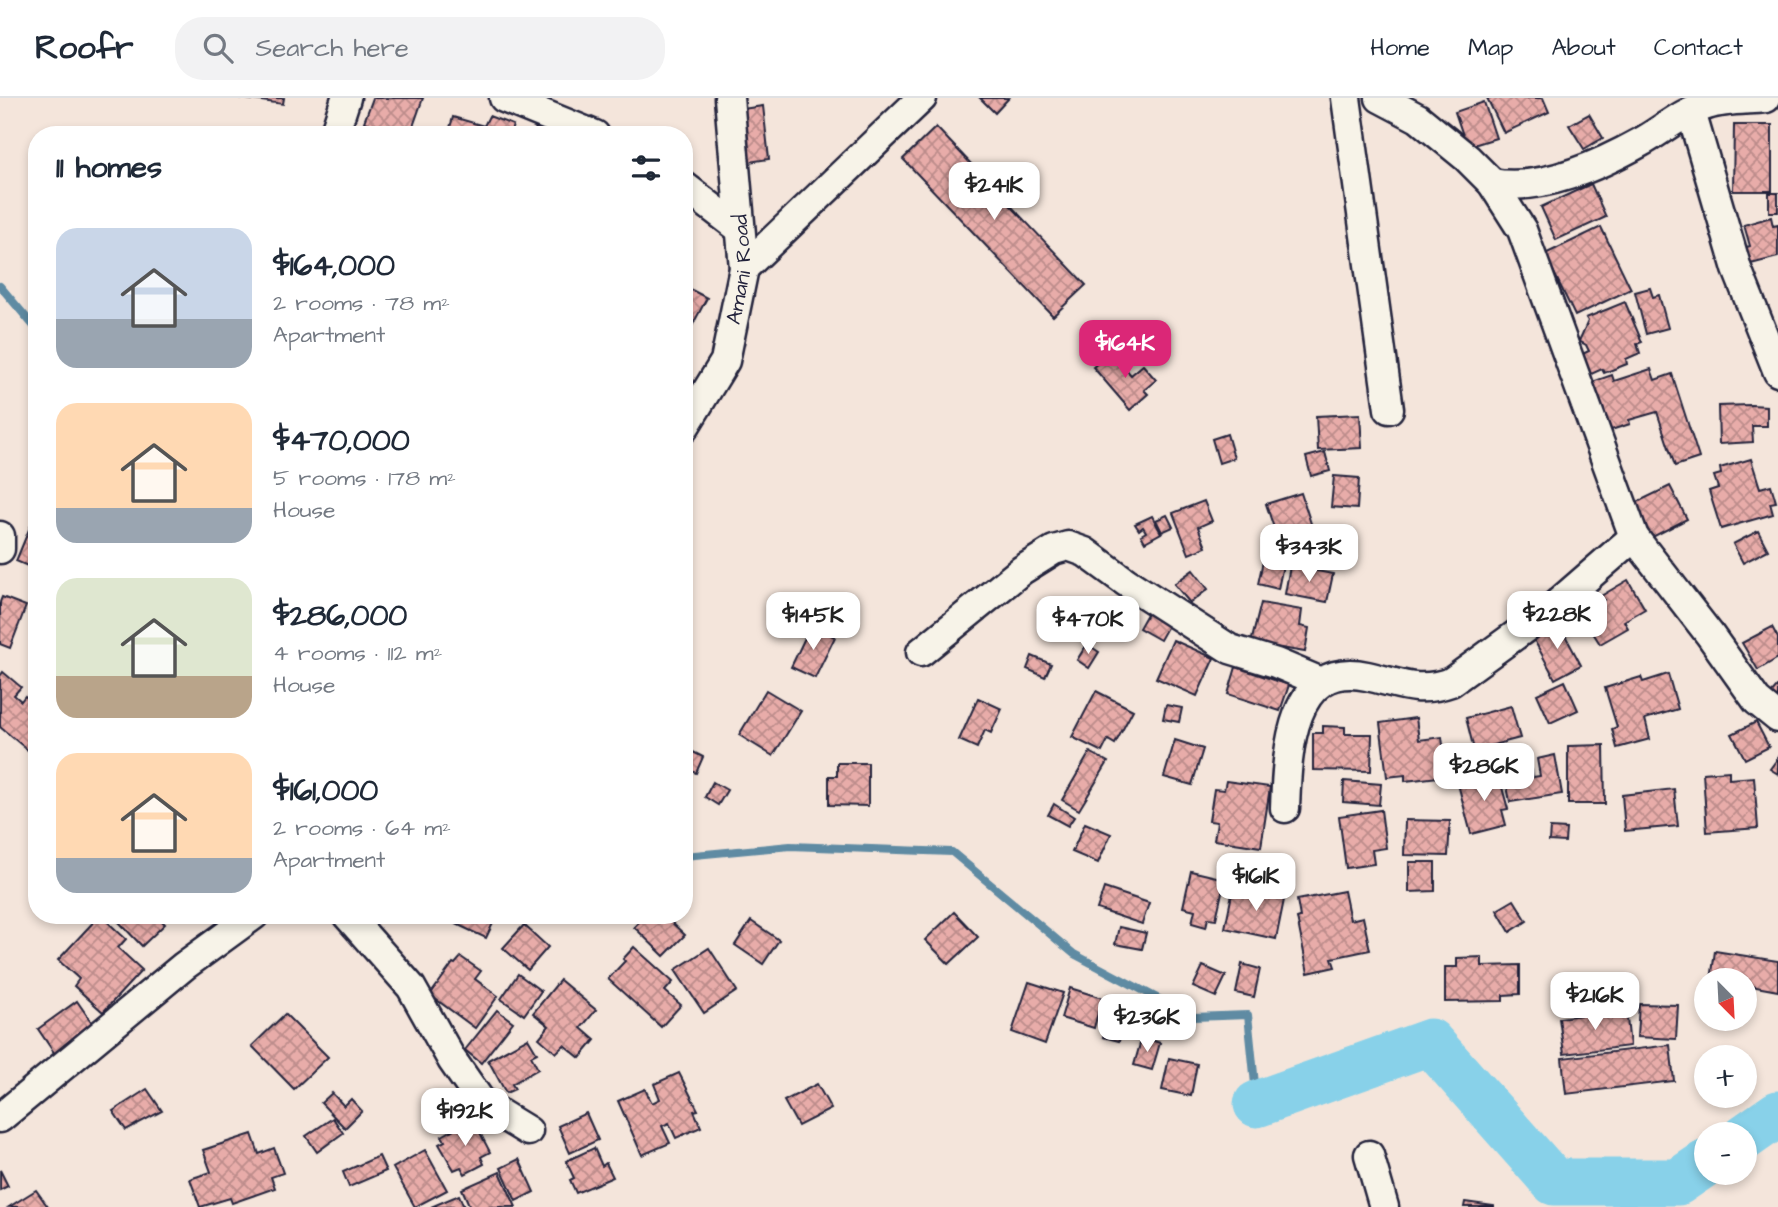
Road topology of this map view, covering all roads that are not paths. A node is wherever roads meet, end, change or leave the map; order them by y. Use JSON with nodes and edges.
{"nodes":[{"id":1,"x":346,"y":98,"type":"edge"},
{"id":2,"x":504,"y":98,"type":"edge"},
{"id":3,"x":729,"y":98,"type":"edge"},
{"id":4,"x":922,"y":98,"type":"edge"},
{"id":5,"x":1346,"y":98,"type":"edge"},
{"id":6,"x":1380,"y":98,"type":"edge"},
{"id":7,"x":1766,"y":98,"type":"edge"},
{"id":8,"x":1680,"y":109,"type":"edge"},
{"id":9,"x":337,"y":126,"type":"edge"},
{"id":10,"x":573,"y":126,"type":"edge"},
{"id":11,"x":1492,"y":183,"type":"junction"},
{"id":12,"x":693,"y":193,"type":"edge"},
{"id":13,"x":740,"y":229,"type":"junction"},
{"id":14,"x":744,"y":268,"type":"junction"},
{"id":15,"x":1778,"y":372,"type":"edge"},
{"id":16,"x":1389,"y":409,"type":"dead end"},
{"id":17,"x":693,"y":413,"type":"edge"},
{"id":18,"x":0,"y":536,"type":"edge"},
{"id":19,"x":1634,"y":537,"type":"junction"},
{"id":20,"x":0,"y":550,"type":"edge"},
{"id":21,"x":921,"y":652,"type":"dead end"},
{"id":22,"x":1321,"y":682,"type":"junction"},
{"id":23,"x":1778,"y":718,"type":"edge"},
{"id":24,"x":1285,"y":808,"type":"dead end"},
{"id":25,"x":242,"y":924,"type":"edge"},
{"id":26,"x":355,"y":924,"type":"edge"},
{"id":27,"x":2,"y":1109,"type":"edge"},
{"id":28,"x":528,"y":1130,"type":"dead end"},
{"id":29,"x":1368,"y":1155,"type":"dead end"},
{"id":30,"x":1384,"y":1207,"type":"edge"}],
"edges":[{"from":1,"to":9,"type":"street"},
{"from":2,"to":10,"type":"street"},
{"from":3,"to":13,"type":"street","name":"Amani Road"},
{"from":4,"to":14,"type":"street"},
{"from":5,"to":16,"type":"street"},
{"from":6,"to":11,"type":"street"},
{"from":7,"to":8,"type":"street"},
{"from":8,"to":11,"type":"street"},
{"from":8,"to":15,"type":"street"},
{"from":11,"to":19,"type":"street"},
{"from":12,"to":13,"type":"street"},
{"from":13,"to":14,"type":"street","name":"Amani Road"},
{"from":14,"to":17,"type":"street","name":"Amani Road"},
{"from":18,"to":20,"type":"street"},
{"from":19,"to":22,"type":"street"},
{"from":19,"to":23,"type":"street"},
{"from":21,"to":22,"type":"street"},
{"from":22,"to":24,"type":"street"},
{"from":25,"to":27,"type":"street"},
{"from":26,"to":28,"type":"street"},
{"from":29,"to":30,"type":"street"}]}
